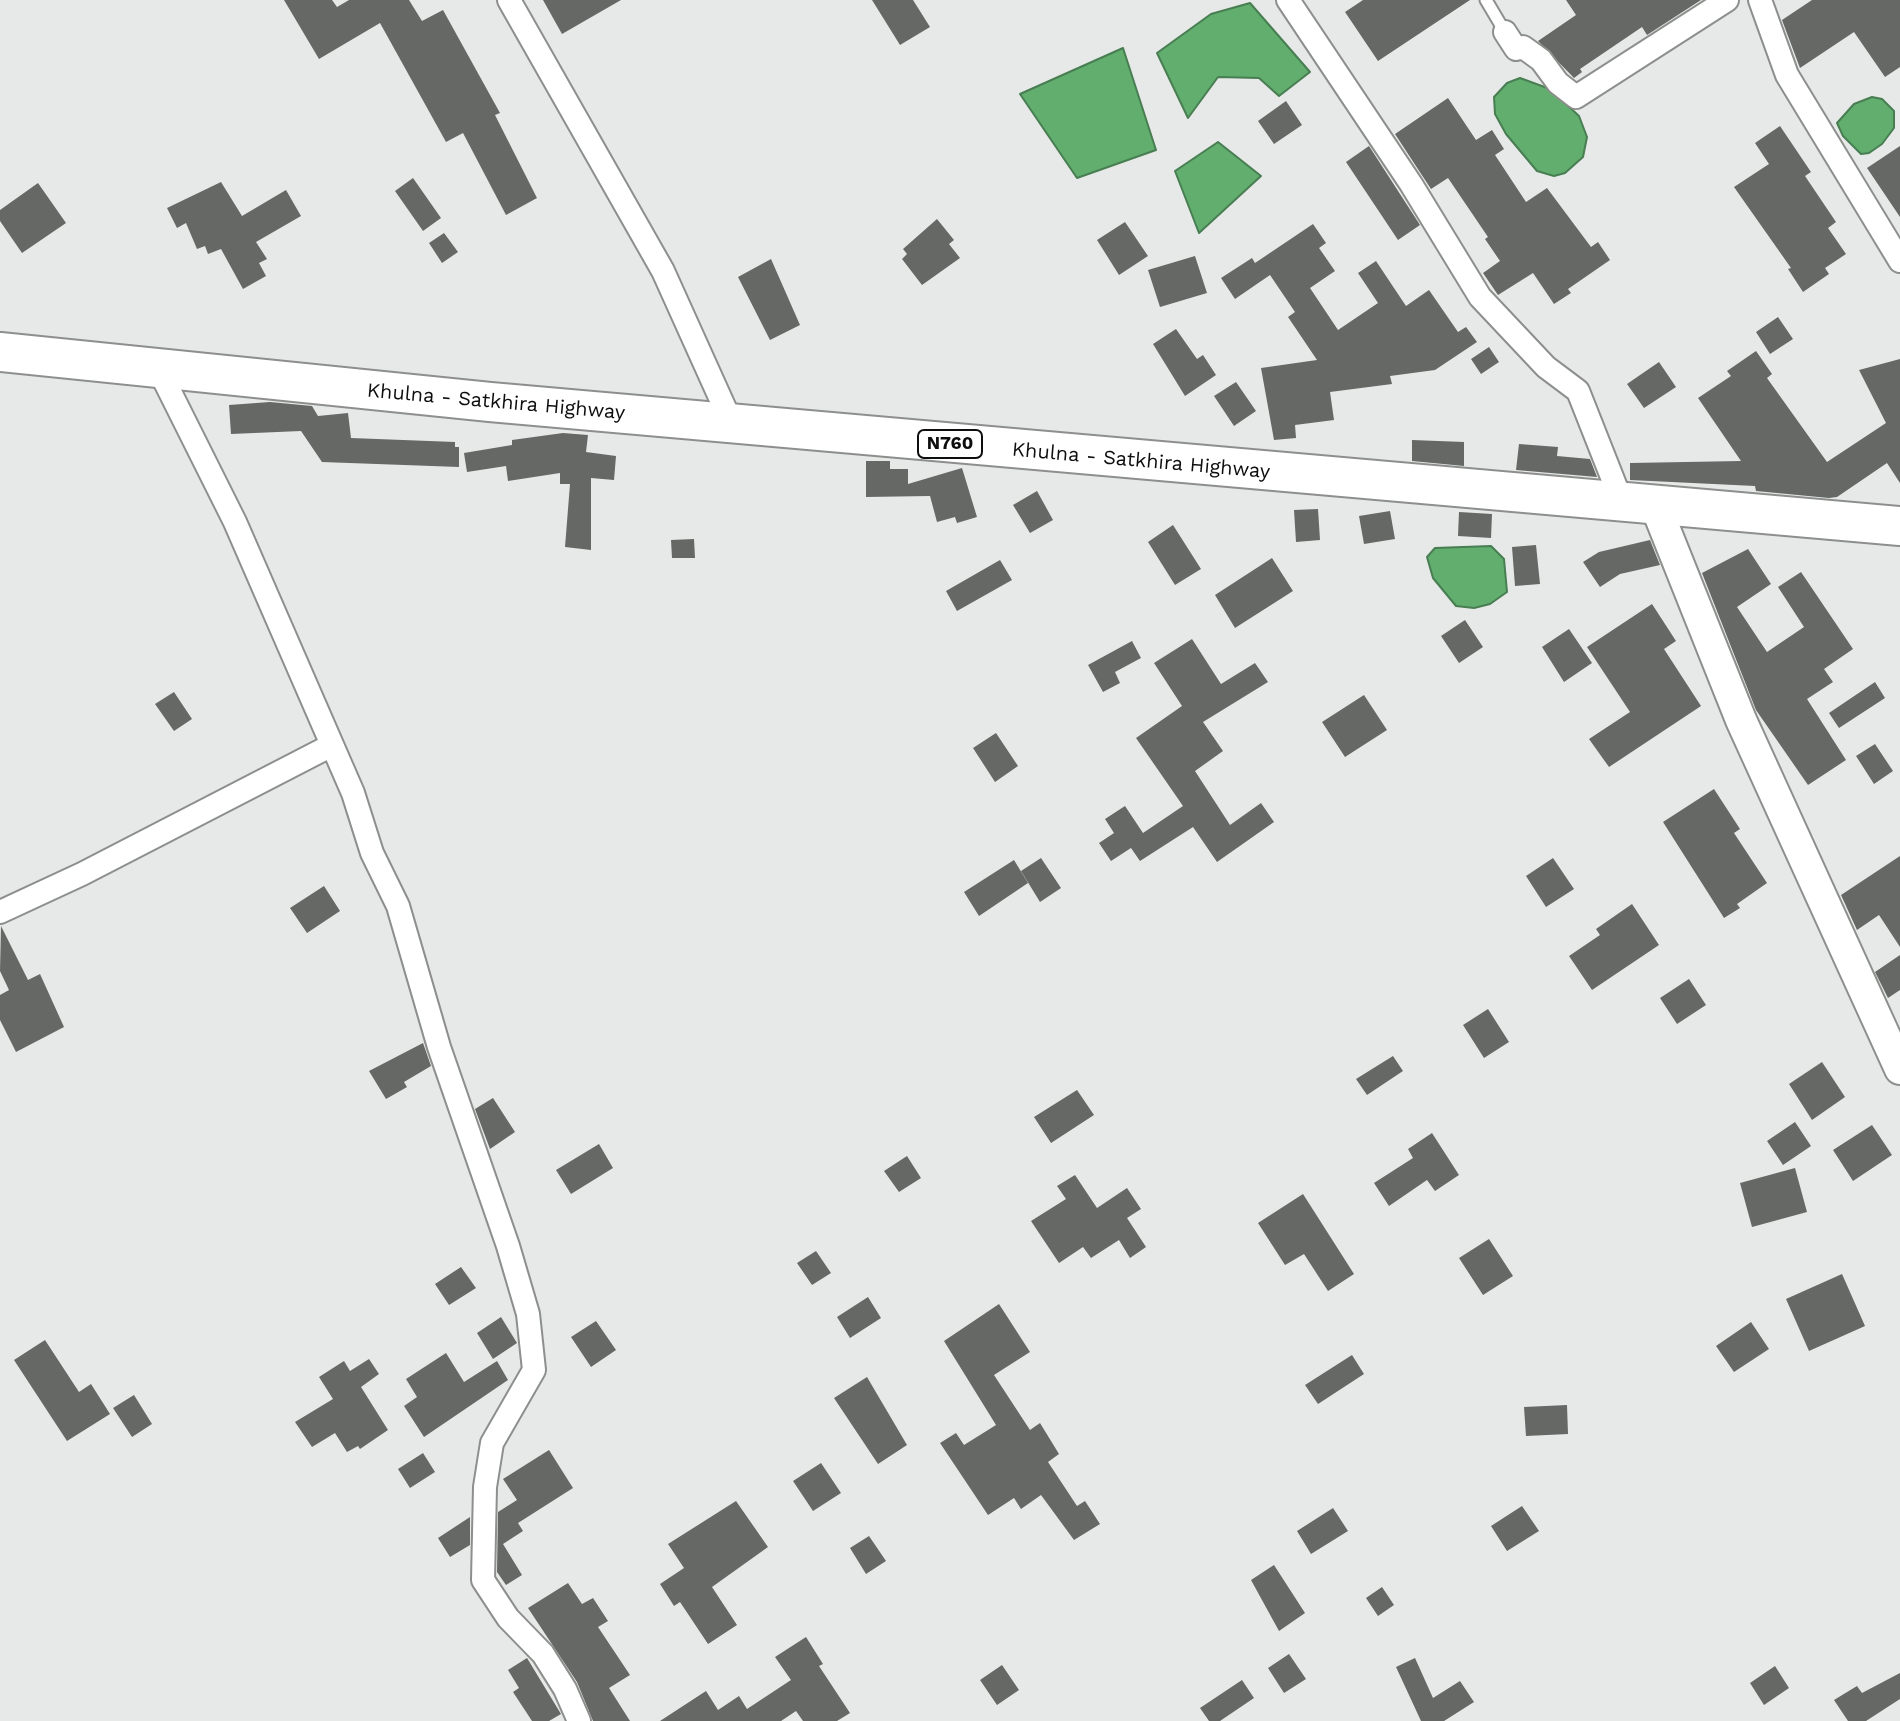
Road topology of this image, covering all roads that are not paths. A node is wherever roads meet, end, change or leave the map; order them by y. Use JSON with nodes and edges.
{"nodes":[{"id":1,"x":509,"y":0,"type":"edge"},
{"id":2,"x":1288,"y":0,"type":"edge"},
{"id":3,"x":1486,"y":0,"type":"edge"},
{"id":4,"x":1727,"y":0,"type":"edge"},
{"id":5,"x":1760,"y":0,"type":"edge"},
{"id":6,"x":1505,"y":32,"type":"joint"},
{"id":7,"x":1900,"y":261,"type":"edge"},
{"id":8,"x":0,"y":352,"type":"edge"},
{"id":9,"x":158,"y":368,"type":"junction"},
{"id":10,"x":732,"y":424,"type":"junction"},
{"id":11,"x":1640,"y":506,"type":"junction"},
{"id":12,"x":1900,"y":526,"type":"edge"},
{"id":13,"x":332,"y":745,"type":"junction"},
{"id":14,"x":0,"y":912,"type":"edge"},
{"id":15,"x":1900,"y":1069,"type":"edge"},
{"id":16,"x":579,"y":1721,"type":"edge"}],
"edges":[{"from":1,"to":10,"type":"street"},
{"from":2,"to":11,"type":"street"},
{"from":3,"to":6,"type":"lane"},
{"from":4,"to":6,"type":"street"},
{"from":5,"to":7,"type":"street"},
{"from":8,"to":9,"type":"highway","name":"Khulna - Satkhira Highway","number":"N760"},
{"from":9,"to":10,"type":"highway","name":"Khulna - Satkhira Highway","number":"N760"},
{"from":9,"to":13,"type":"street"},
{"from":10,"to":11,"type":"highway","name":"Khulna - Satkhira Highway","number":"N760"},
{"from":11,"to":12,"type":"highway","name":"Khulna - Satkhira Highway","number":"N760"},
{"from":11,"to":15,"type":"street"},
{"from":13,"to":14,"type":"street"},
{"from":13,"to":16,"type":"street"}]}
